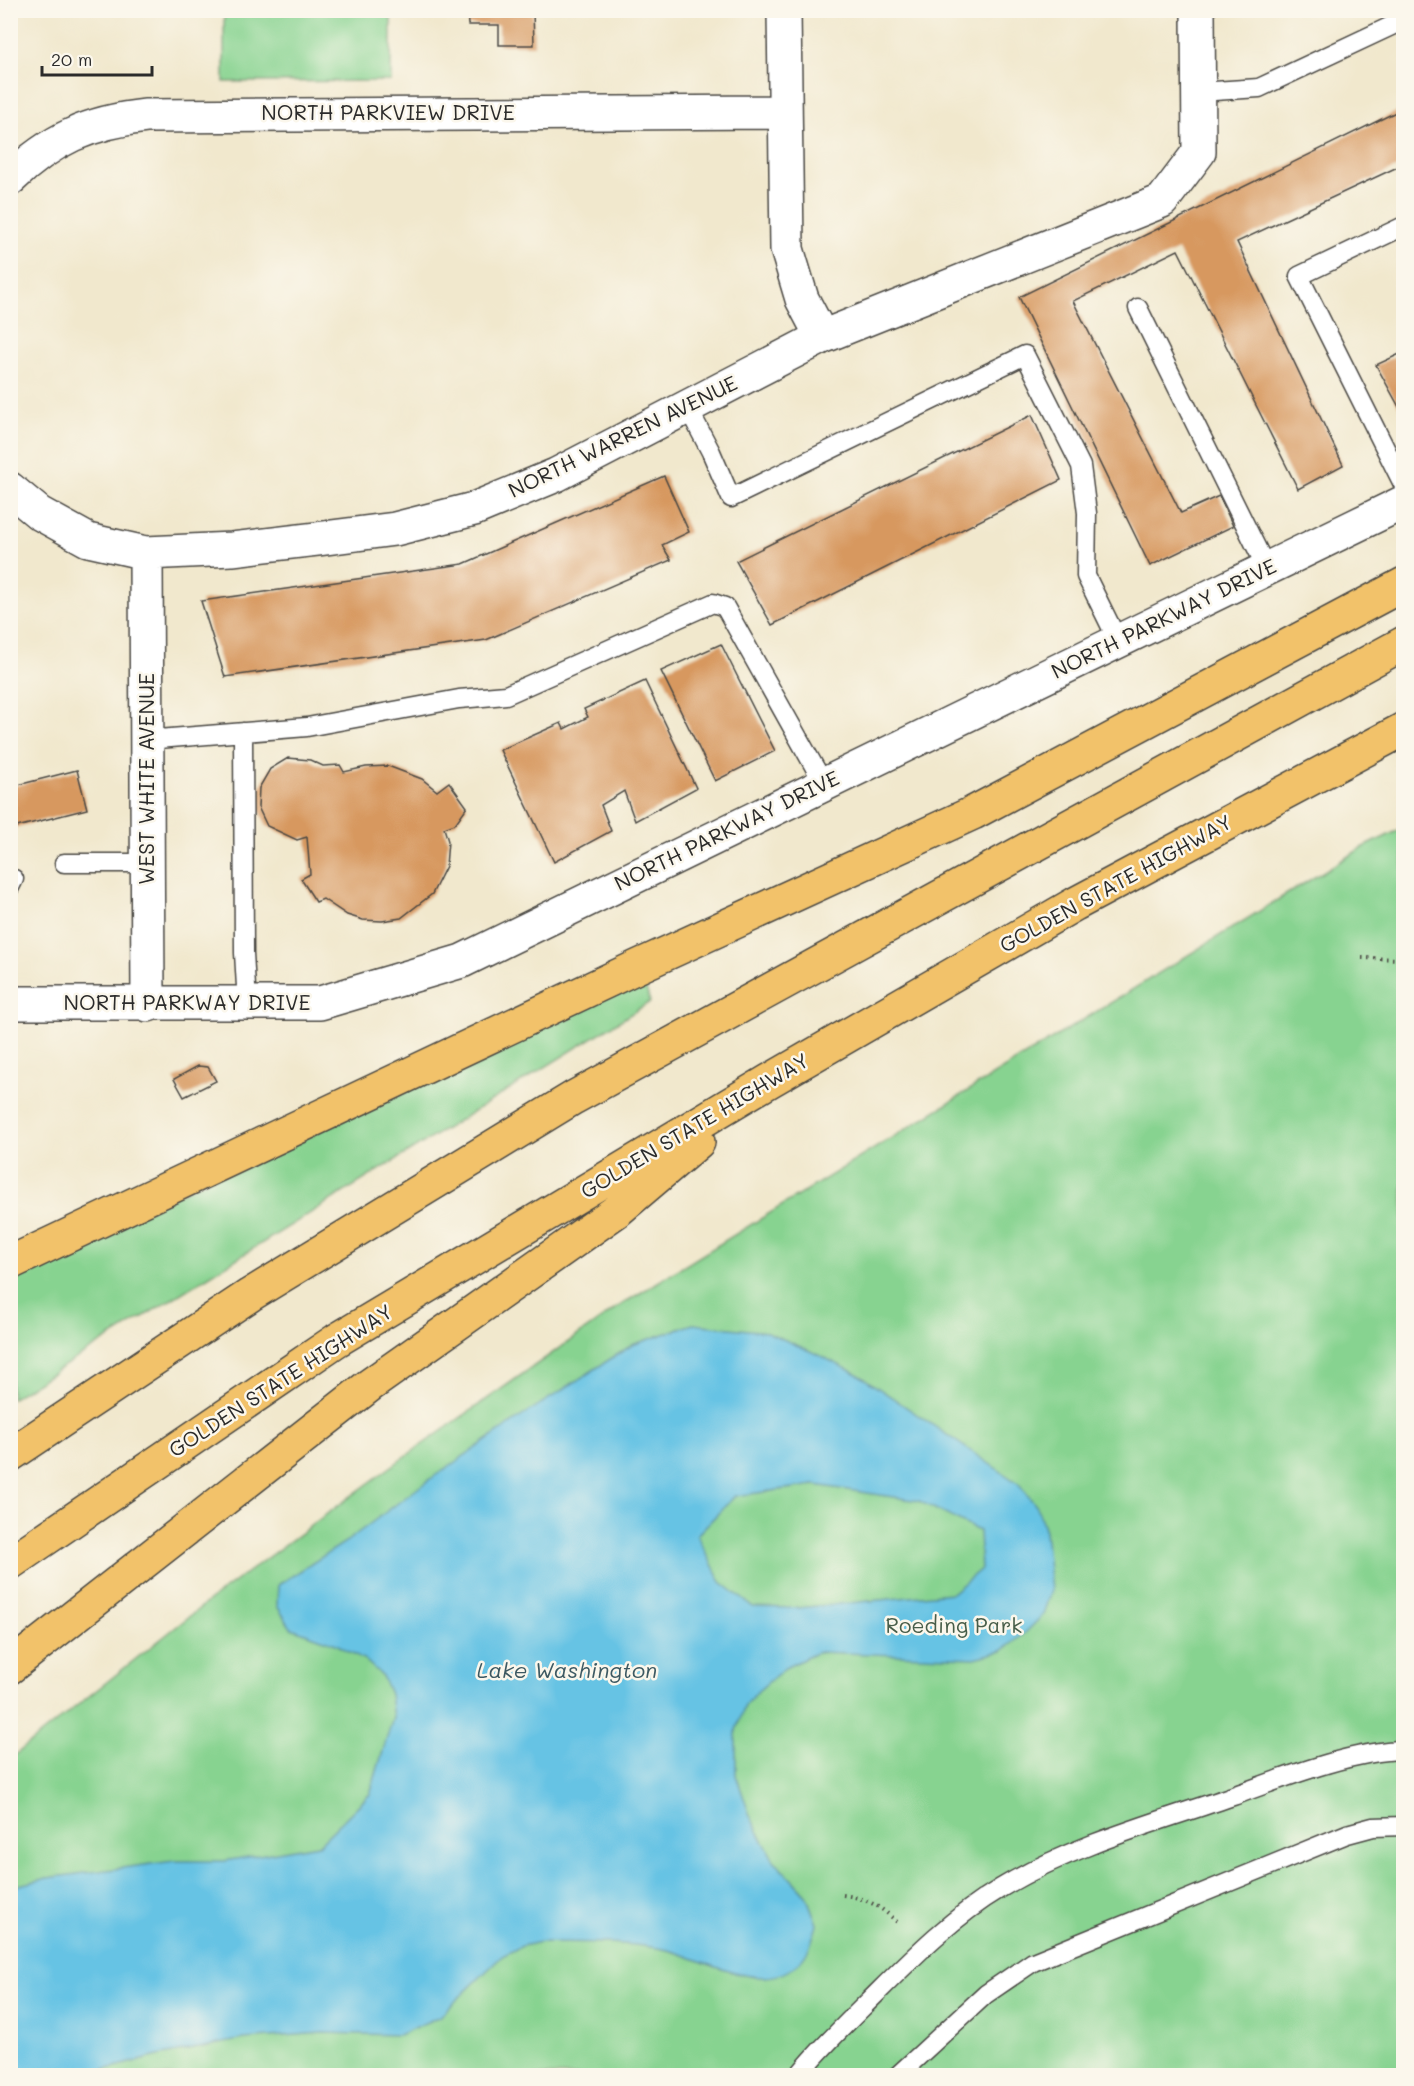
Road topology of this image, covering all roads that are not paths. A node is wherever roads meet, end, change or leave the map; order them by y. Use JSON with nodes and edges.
{"nodes":[{"id":1,"x":784,"y":10,"type":"edge"},
{"id":2,"x":1198,"y":10,"type":"edge"},
{"id":3,"x":1404,"y":20,"type":"edge"},
{"id":4,"x":1199,"y":92,"type":"junction"},
{"id":5,"x":784,"y":112,"type":"junction"},
{"id":6,"x":10,"y":179,"type":"edge"},
{"id":7,"x":1404,"y":226,"type":"edge"},
{"id":8,"x":1138,"y":308,"type":"dead end"},
{"id":9,"x":822,"y":337,"type":"junction"},
{"id":10,"x":688,"y":408,"type":"junction"},
{"id":11,"x":1404,"y":486,"type":"edge"},
{"id":12,"x":10,"y":489,"type":"edge"},
{"id":13,"x":1404,"y":502,"type":"edge"},
{"id":14,"x":146,"y":553,"type":"junction"},
{"id":15,"x":1267,"y":569,"type":"junction"},
{"id":16,"x":1404,"y":584,"type":"edge"},
{"id":17,"x":1118,"y":641,"type":"junction"},
{"id":18,"x":1404,"y":643,"type":"edge"},
{"id":19,"x":1404,"y":729,"type":"edge"},
{"id":20,"x":243,"y":732,"type":"junction"},
{"id":21,"x":146,"y":740,"type":"junction"},
{"id":22,"x":824,"y":784,"type":"junction"},
{"id":23,"x":64,"y":863,"type":"dead end"},
{"id":24,"x":147,"y":863,"type":"junction"},
{"id":25,"x":10,"y":1003,"type":"edge"},
{"id":26,"x":247,"y":1004,"type":"junction"},
{"id":27,"x":148,"y":1005,"type":"junction"},
{"id":28,"x":769,"y":1081,"type":"junction"},
{"id":29,"x":10,"y":1263,"type":"edge"},
{"id":30,"x":10,"y":1455,"type":"edge"},
{"id":31,"x":10,"y":1563,"type":"edge"},
{"id":32,"x":10,"y":1667,"type":"edge"},
{"id":33,"x":1404,"y":1750,"type":"edge"},
{"id":34,"x":1404,"y":1826,"type":"edge"},
{"id":35,"x":798,"y":2076,"type":"edge"},
{"id":36,"x":897,"y":2076,"type":"edge"}],
"edges":[{"from":1,"to":5,"type":"street"},
{"from":2,"to":4,"type":"street"},
{"from":3,"to":4,"type":"lane"},
{"from":4,"to":9,"type":"street","name":"NORTH WARREN AVENUE"},
{"from":5,"to":6,"type":"street","name":"NORTH PARKVIEW DRIVE"},
{"from":5,"to":9,"type":"street"},
{"from":7,"to":11,"type":"lane"},
{"from":8,"to":15,"type":"lane"},
{"from":9,"to":10,"type":"street","name":"NORTH WARREN AVENUE"},
{"from":10,"to":14,"type":"street","name":"NORTH WARREN AVENUE"},
{"from":10,"to":17,"type":"lane"},
{"from":12,"to":14,"type":"street","name":"NORTH WARREN AVENUE"},
{"from":13,"to":15,"type":"street","name":"NORTH PARKWAY DRIVE"},
{"from":14,"to":21,"type":"street","name":"WEST WHITE AVENUE"},
{"from":15,"to":17,"type":"street","name":"NORTH PARKWAY DRIVE"},
{"from":16,"to":29,"type":"highway"},
{"from":17,"to":22,"type":"street","name":"NORTH PARKWAY DRIVE"},
{"from":18,"to":30,"type":"highway"},
{"from":19,"to":28,"type":"highway","name":"GOLDEN STATE HIGHWAY"},
{"from":20,"to":21,"type":"lane"},
{"from":20,"to":22,"type":"lane"},
{"from":20,"to":26,"type":"lane"},
{"from":21,"to":24,"type":"street","name":"WEST WHITE AVENUE"},
{"from":22,"to":26,"type":"street","name":"NORTH PARKWAY DRIVE"},
{"from":23,"to":24,"type":"lane"},
{"from":24,"to":27,"type":"street","name":"WEST WHITE AVENUE"},
{"from":25,"to":27,"type":"street","name":"NORTH PARKWAY DRIVE"},
{"from":26,"to":27,"type":"street","name":"NORTH PARKWAY DRIVE"},
{"from":28,"to":31,"type":"highway","name":"GOLDEN STATE HIGHWAY"},
{"from":28,"to":32,"type":"highway"},
{"from":33,"to":35,"type":"lane"},
{"from":34,"to":36,"type":"lane"}]}
